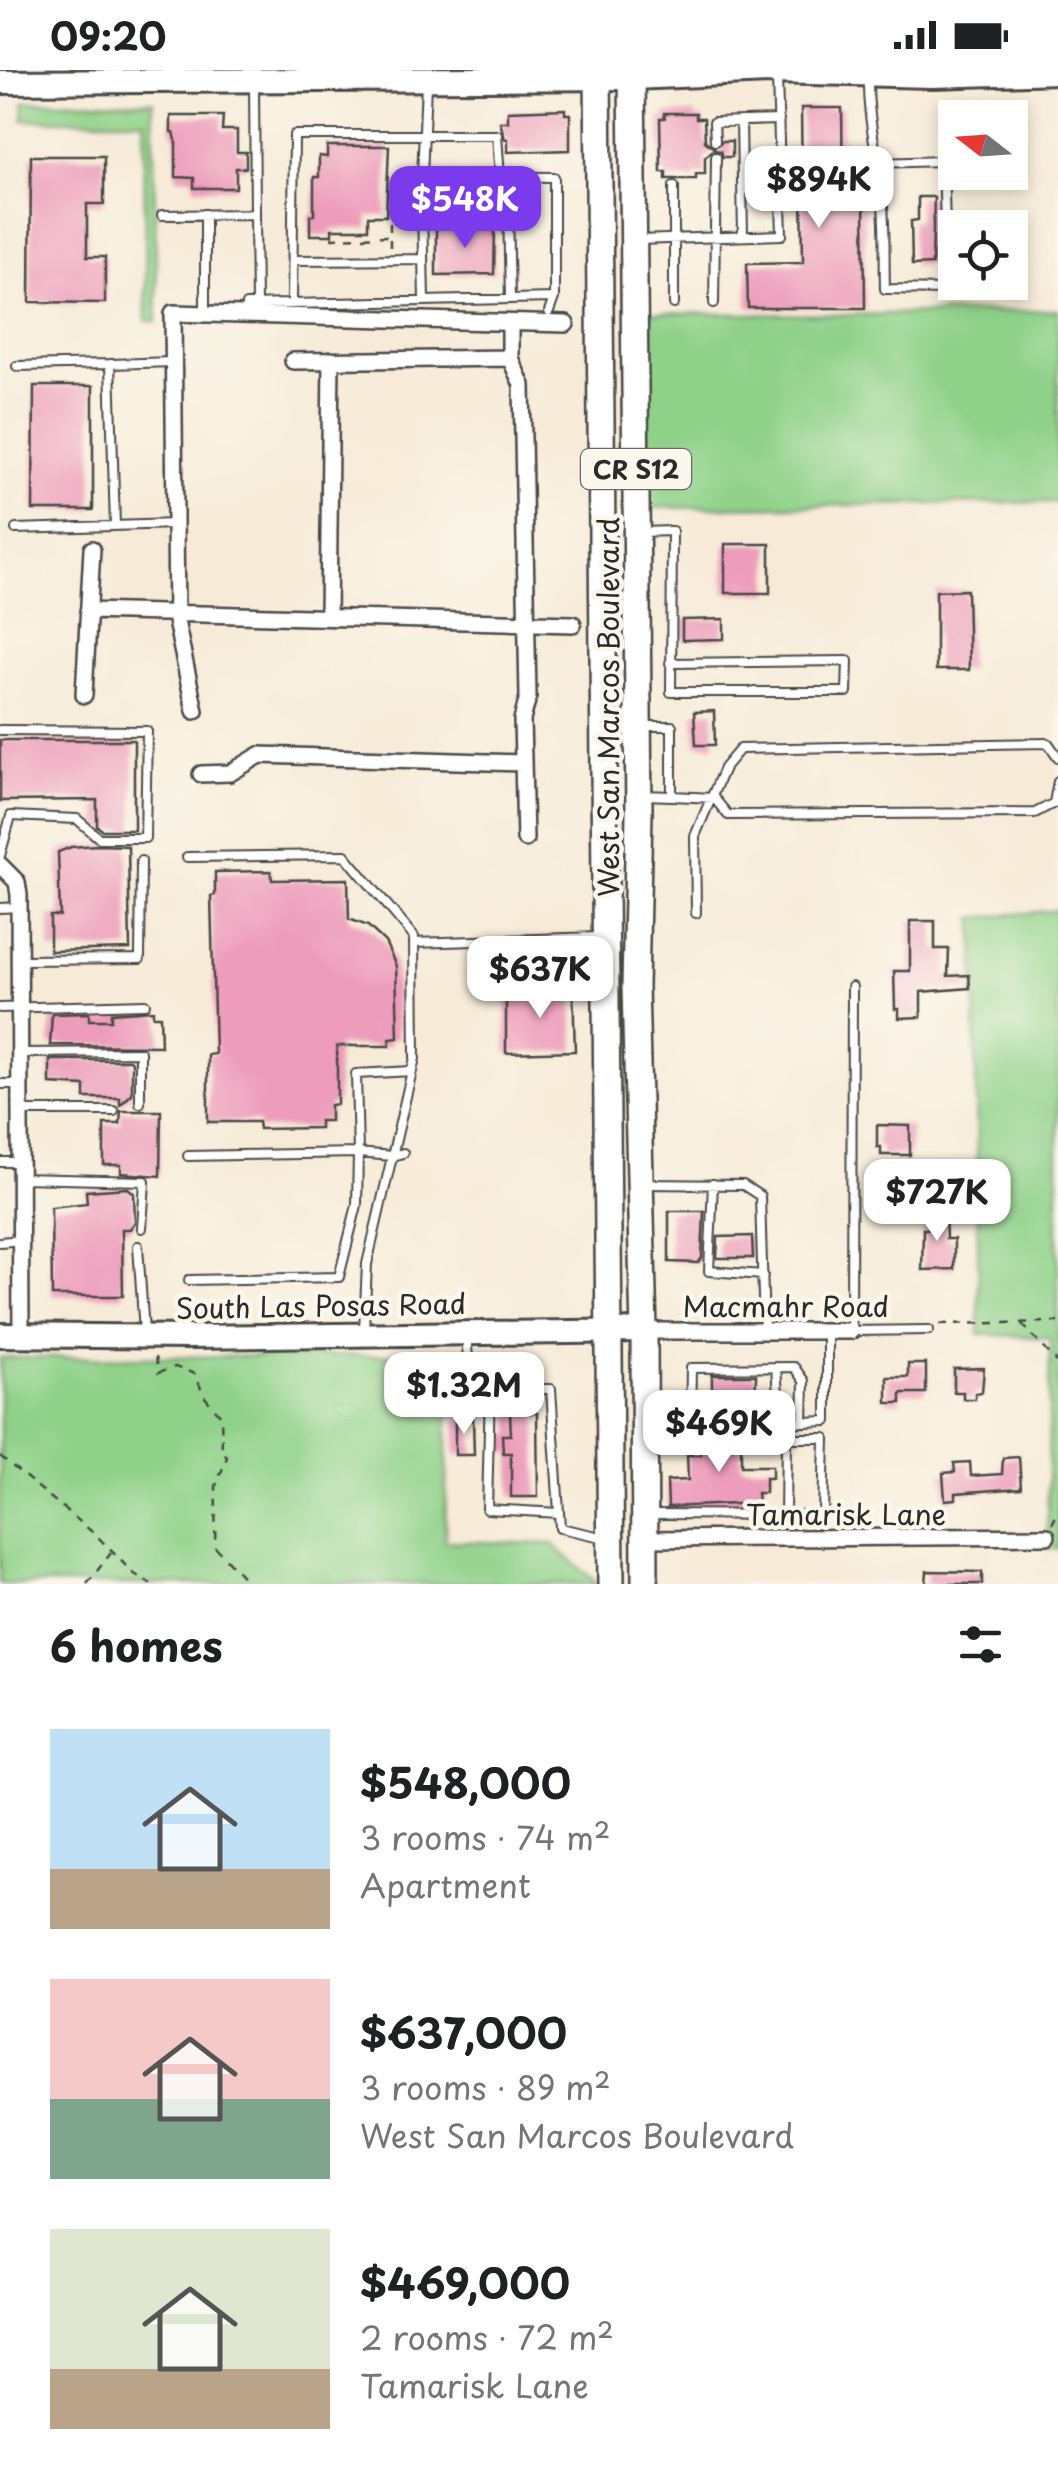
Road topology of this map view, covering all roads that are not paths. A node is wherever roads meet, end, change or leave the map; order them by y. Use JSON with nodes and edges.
{"nodes":[{"id":1,"x":730,"y":72,"type":"edge"},
{"id":2,"x":777,"y":72,"type":"edge"},
{"id":3,"x":810,"y":72,"type":"edge"},
{"id":4,"x":1058,"y":72,"type":"edge"},
{"id":5,"x":310,"y":74,"type":"edge"},
{"id":6,"x":598,"y":74,"type":"edge"},
{"id":7,"x":632,"y":74,"type":"edge"},
{"id":8,"x":868,"y":74,"type":"junction"},
{"id":9,"x":217,"y":75,"type":"edge"},
{"id":10,"x":72,"y":76,"type":"edge"},
{"id":11,"x":138,"y":76,"type":"edge"},
{"id":12,"x":441,"y":76,"type":"edge"},
{"id":13,"x":254,"y":80,"type":"junction"},
{"id":14,"x":0,"y":82,"type":"edge"},
{"id":15,"x":779,"y":120,"type":"junction"},
{"id":16,"x":741,"y":122,"type":"junction"},
{"id":17,"x":425,"y":132,"type":"junction"},
{"id":18,"x":715,"y":141,"type":"dead end"},
{"id":19,"x":716,"y":157,"type":"dead end"},
{"id":20,"x":877,"y":164,"type":"junction"},
{"id":21,"x":422,"y":176,"type":"junction"},
{"id":22,"x":500,"y":177,"type":"junction"},
{"id":23,"x":512,"y":177,"type":"junction"},
{"id":24,"x":674,"y":186,"type":"dead end"},
{"id":25,"x":422,"y":208,"type":"junction"},
{"id":26,"x":508,"y":210,"type":"junction"},
{"id":27,"x":205,"y":214,"type":"junction"},
{"id":28,"x":255,"y":214,"type":"junction"},
{"id":29,"x":162,"y":215,"type":"dead end"},
{"id":30,"x":743,"y":236,"type":"junction"},
{"id":31,"x":716,"y":237,"type":"junction"},
{"id":32,"x":675,"y":239,"type":"junction"},
{"id":33,"x":634,"y":240,"type":"junction"},
{"id":34,"x":423,"y":259,"type":"junction"},
{"id":35,"x":293,"y":260,"type":"junction"},
{"id":36,"x":554,"y":298,"type":"junction"},
{"id":37,"x":424,"y":299,"type":"junction"},
{"id":38,"x":510,"y":299,"type":"junction"},
{"id":39,"x":714,"y":303,"type":"dead end"},
{"id":40,"x":292,"y":304,"type":"junction"},
{"id":41,"x":674,"y":304,"type":"dead end"},
{"id":42,"x":251,"y":310,"type":"junction"},
{"id":43,"x":549,"y":312,"type":"dead end"},
{"id":44,"x":206,"y":314,"type":"junction"},
{"id":45,"x":510,"y":322,"type":"junction"},
{"id":46,"x":566,"y":324,"type":"dead end"},
{"id":47,"x":510,"y":358,"type":"junction"},
{"id":48,"x":331,"y":360,"type":"junction"},
{"id":49,"x":293,"y":361,"type":"dead end"},
{"id":50,"x":173,"y":362,"type":"junction"},
{"id":51,"x":110,"y":364,"type":"junction"},
{"id":52,"x":17,"y":366,"type":"dead end"},
{"id":53,"x":175,"y":524,"type":"junction"},
{"id":54,"x":115,"y":526,"type":"junction"},
{"id":55,"x":16,"y":529,"type":"dead end"},
{"id":56,"x":636,"y":532,"type":"junction"},
{"id":57,"x":92,"y":549,"type":"dead end"},
{"id":58,"x":88,"y":610,"type":"junction"},
{"id":59,"x":176,"y":613,"type":"junction"},
{"id":60,"x":328,"y":617,"type":"junction"},
{"id":61,"x":527,"y":622,"type":"junction"},
{"id":62,"x":573,"y":624,"type":"dead end"},
{"id":63,"x":603,"y":624,"type":"junction"},
{"id":64,"x":637,"y":625,"type":"junction"},
{"id":65,"x":670,"y":626,"type":"junction"},
{"id":66,"x":670,"y":663,"type":"junction"},
{"id":67,"x":84,"y":695,"type":"dead end"},
{"id":68,"x":195,"y":710,"type":"dead end"},
{"id":69,"x":638,"y":726,"type":"junction"},
{"id":70,"x":0,"y":730,"type":"edge"},
{"id":71,"x":1058,"y":758,"type":"edge"},
{"id":72,"x":523,"y":763,"type":"junction"},
{"id":73,"x":201,"y":774,"type":"dead end"},
{"id":74,"x":1058,"y":781,"type":"edge"},
{"id":75,"x":639,"y":795,"type":"junction"},
{"id":76,"x":672,"y":796,"type":"junction"},
{"id":77,"x":714,"y":798,"type":"junction"},
{"id":78,"x":525,"y":840,"type":"dead end"},
{"id":79,"x":0,"y":856,"type":"edge"},
{"id":80,"x":186,"y":858,"type":"dead end"},
{"id":81,"x":141,"y":861,"type":"dead end"},
{"id":82,"x":5,"y":868,"type":"edge"},
{"id":83,"x":20,"y":907,"type":"junction"},
{"id":84,"x":0,"y":908,"type":"edge"},
{"id":85,"x":696,"y":914,"type":"dead end"},
{"id":86,"x":606,"y":937,"type":"junction"},
{"id":87,"x":414,"y":943,"type":"junction"},
{"id":88,"x":20,"y":960,"type":"junction"},
{"id":89,"x":852,"y":987,"type":"dead end"},
{"id":90,"x":145,"y":1004,"type":"dead end"},
{"id":91,"x":0,"y":1008,"type":"edge"},
{"id":92,"x":20,"y":1008,"type":"junction"},
{"id":93,"x":20,"y":1053,"type":"junction"},
{"id":94,"x":412,"y":1072,"type":"junction"},
{"id":95,"x":0,"y":1084,"type":"edge"},
{"id":96,"x":20,"y":1084,"type":"junction"},
{"id":97,"x":638,"y":1094,"type":"junction"},
{"id":98,"x":140,"y":1104,"type":"dead end"},
{"id":99,"x":403,"y":1110,"type":"junction"},
{"id":100,"x":414,"y":1110,"type":"dead end"},
{"id":101,"x":20,"y":1111,"type":"junction"},
{"id":102,"x":114,"y":1111,"type":"dead end"},
{"id":103,"x":358,"y":1154,"type":"junction"},
{"id":104,"x":403,"y":1154,"type":"dead end"},
{"id":105,"x":188,"y":1156,"type":"dead end"},
{"id":106,"x":392,"y":1156,"type":"junction"},
{"id":107,"x":0,"y":1162,"type":"edge"},
{"id":108,"x":20,"y":1170,"type":"junction"},
{"id":109,"x":640,"y":1184,"type":"junction"},
{"id":110,"x":713,"y":1184,"type":"junction"},
{"id":111,"x":394,"y":1195,"type":"dead end"},
{"id":112,"x":383,"y":1196,"type":"junction"},
{"id":113,"x":142,"y":1228,"type":"dead end"},
{"id":114,"x":384,"y":1235,"type":"dead end"},
{"id":115,"x":373,"y":1236,"type":"junction"},
{"id":116,"x":21,"y":1240,"type":"junction"},
{"id":117,"x":0,"y":1242,"type":"edge"},
{"id":118,"x":138,"y":1246,"type":"dead end"},
{"id":119,"x":763,"y":1275,"type":"junction"},
{"id":120,"x":189,"y":1280,"type":"dead end"},
{"id":121,"x":644,"y":1330,"type":"junction"},
{"id":122,"x":851,"y":1330,"type":"junction"},
{"id":123,"x":929,"y":1330,"type":"road end"},
{"id":124,"x":609,"y":1331,"type":"junction"},
{"id":125,"x":764,"y":1331,"type":"junction"},
{"id":126,"x":827,"y":1331,"type":"junction"},
{"id":127,"x":466,"y":1333,"type":"junction"},
{"id":128,"x":10,"y":1335,"type":"edge"},
{"id":129,"x":364,"y":1335,"type":"junction"},
{"id":130,"x":149,"y":1347,"type":"junction"},
{"id":131,"x":776,"y":1367,"type":"junction"},
{"id":132,"x":490,"y":1389,"type":"junction"},
{"id":133,"x":803,"y":1422,"type":"junction"},
{"id":134,"x":780,"y":1423,"type":"junction"},
{"id":135,"x":690,"y":1427,"type":"junction"},
{"id":136,"x":644,"y":1430,"type":"junction"},
{"id":137,"x":559,"y":1514,"type":"junction"},
{"id":138,"x":785,"y":1515,"type":"junction"},
{"id":139,"x":645,"y":1526,"type":"junction"},
{"id":140,"x":1047,"y":1536,"type":"dead end"},
{"id":141,"x":610,"y":1539,"type":"junction"},
{"id":142,"x":611,"y":1584,"type":"edge"},
{"id":143,"x":645,"y":1584,"type":"edge"}],
"edges":[{"from":1,"to":2,"type":"main road"},
{"from":1,"to":7,"type":"main road"},
{"from":2,"to":3,"type":"main road"},
{"from":2,"to":15,"type":"lane"},
{"from":3,"to":8,"type":"main road"},
{"from":4,"to":8,"type":"main road"},
{"from":5,"to":12,"type":"main road"},
{"from":5,"to":13,"type":"main road"},
{"from":6,"to":7,"type":"main road"},
{"from":6,"to":12,"type":"main road"},
{"from":6,"to":63,"type":"main road","name":"West San Marcos Boulevard","number":"CR S12"},
{"from":7,"to":33,"type":"main road","name":"West San Marcos Boulevard","number":"CR S12"},
{"from":8,"to":20,"type":"lane"},
{"from":9,"to":11,"type":"main road"},
{"from":9,"to":13,"type":"main road"},
{"from":10,"to":11,"type":"main road"},
{"from":10,"to":14,"type":"main road"},
{"from":12,"to":17,"type":"lane"},
{"from":13,"to":28,"type":"lane"},
{"from":15,"to":16,"type":"lane"},
{"from":15,"to":30,"type":"lane"},
{"from":16,"to":18,"type":"lane"},
{"from":16,"to":30,"type":"lane"},
{"from":17,"to":21,"type":"lane"},
{"from":17,"to":22,"type":"lane"},
{"from":17,"to":35,"type":"lane"},
{"from":19,"to":31,"type":"lane"},
{"from":20,"to":20,"type":"lane"},
{"from":21,"to":22,"type":"lane"},
{"from":21,"to":25,"type":"lane"},
{"from":22,"to":23,"type":"lane"},
{"from":23,"to":26,"type":"lane"},
{"from":23,"to":36,"type":"lane"},
{"from":24,"to":32,"type":"lane"},
{"from":25,"to":26,"type":"lane"},
{"from":25,"to":34,"type":"lane"},
{"from":26,"to":38,"type":"lane"},
{"from":27,"to":28,"type":"lane"},
{"from":27,"to":29,"type":"lane"},
{"from":27,"to":44,"type":"lane"},
{"from":28,"to":42,"type":"lane"},
{"from":30,"to":31,"type":"lane"},
{"from":31,"to":32,"type":"lane"},
{"from":31,"to":39,"type":"lane"},
{"from":32,"to":33,"type":"lane"},
{"from":32,"to":41,"type":"lane"},
{"from":33,"to":56,"type":"main road","name":"West San Marcos Boulevard","number":"CR S12"},
{"from":34,"to":35,"type":"lane"},
{"from":34,"to":37,"type":"lane"},
{"from":35,"to":40,"type":"lane"},
{"from":36,"to":38,"type":"lane"},
{"from":36,"to":43,"type":"lane"},
{"from":37,"to":38,"type":"lane"},
{"from":37,"to":40,"type":"lane"},
{"from":40,"to":42,"type":"lane"},
{"from":42,"to":44,"type":"street"},
{"from":42,"to":45,"type":"street"},
{"from":44,"to":50,"type":"street"},
{"from":45,"to":46,"type":"street"},
{"from":45,"to":47,"type":"street"},
{"from":47,"to":48,"type":"street"},
{"from":47,"to":61,"type":"street"},
{"from":48,"to":49,"type":"street"},
{"from":48,"to":60,"type":"street"},
{"from":50,"to":51,"type":"lane"},
{"from":50,"to":53,"type":"street"},
{"from":51,"to":52,"type":"lane"},
{"from":51,"to":54,"type":"lane"},
{"from":53,"to":54,"type":"lane"},
{"from":53,"to":59,"type":"street"},
{"from":54,"to":55,"type":"lane"},
{"from":56,"to":64,"type":"main road","name":"West San Marcos Boulevard","number":"CR S12"},
{"from":56,"to":65,"type":"lane"},
{"from":57,"to":58,"type":"street"},
{"from":58,"to":59,"type":"street"},
{"from":58,"to":67,"type":"street"},
{"from":59,"to":60,"type":"street"},
{"from":59,"to":68,"type":"street"},
{"from":60,"to":61,"type":"street"},
{"from":61,"to":62,"type":"street"},
{"from":61,"to":72,"type":"street"},
{"from":63,"to":64,"type":"main road"},
{"from":63,"to":86,"type":"main road","name":"West San Marcos Boulevard","number":"CR S12"},
{"from":64,"to":65,"type":"lane"},
{"from":64,"to":69,"type":"main road","name":"West San Marcos Boulevard","number":"CR S12"},
{"from":65,"to":66,"type":"lane"},
{"from":66,"to":66,"type":"lane"},
{"from":69,"to":75,"type":"main road","name":"West San Marcos Boulevard","number":"CR S12"},
{"from":69,"to":76,"type":"lane"},
{"from":70,"to":79,"type":"lane"},
{"from":71,"to":77,"type":"lane"},
{"from":72,"to":73,"type":"street"},
{"from":72,"to":78,"type":"street"},
{"from":74,"to":77,"type":"lane"},
{"from":75,"to":76,"type":"lane"},
{"from":75,"to":97,"type":"main road","name":"West San Marcos Boulevard","number":"CR S12"},
{"from":76,"to":77,"type":"lane"},
{"from":77,"to":85,"type":"lane"},
{"from":80,"to":87,"type":"lane"},
{"from":81,"to":88,"type":"lane"},
{"from":82,"to":83,"type":"street"},
{"from":83,"to":84,"type":"lane"},
{"from":83,"to":88,"type":"street"},
{"from":86,"to":87,"type":"lane"},
{"from":86,"to":97,"type":"main road"},
{"from":86,"to":124,"type":"main road","name":"West San Marcos Boulevard","number":"CR S12"},
{"from":87,"to":94,"type":"lane"},
{"from":88,"to":92,"type":"street"},
{"from":89,"to":122,"type":"lane"},
{"from":90,"to":92,"type":"lane"},
{"from":91,"to":92,"type":"lane"},
{"from":92,"to":93,"type":"street"},
{"from":93,"to":96,"type":"street"},
{"from":93,"to":98,"type":"lane"},
{"from":94,"to":99,"type":"lane"},
{"from":94,"to":103,"type":"lane"},
{"from":95,"to":96,"type":"lane"},
{"from":96,"to":101,"type":"street"},
{"from":97,"to":109,"type":"main road","name":"West San Marcos Boulevard","number":"CR S12"},
{"from":99,"to":100,"type":"lane"},
{"from":99,"to":106,"type":"lane"},
{"from":101,"to":102,"type":"lane"},
{"from":101,"to":108,"type":"street"},
{"from":103,"to":105,"type":"lane"},
{"from":103,"to":106,"type":"lane"},
{"from":103,"to":120,"type":"lane"},
{"from":104,"to":106,"type":"lane"},
{"from":106,"to":112,"type":"lane"},
{"from":107,"to":108,"type":"lane"},
{"from":108,"to":113,"type":"lane"},
{"from":108,"to":116,"type":"street"},
{"from":109,"to":110,"type":"lane"},
{"from":109,"to":121,"type":"main road","name":"West San Marcos Boulevard","number":"CR S12"},
{"from":110,"to":119,"type":"lane"},
{"from":110,"to":119,"type":"lane"},
{"from":111,"to":112,"type":"lane"},
{"from":112,"to":115,"type":"lane"},
{"from":114,"to":115,"type":"lane"},
{"from":115,"to":129,"type":"lane"},
{"from":116,"to":117,"type":"lane"},
{"from":116,"to":128,"type":"street"},
{"from":118,"to":130,"type":"lane"},
{"from":119,"to":125,"type":"lane"},
{"from":121,"to":124,"type":"main road","name":"South Las Posas Road"},
{"from":121,"to":125,"type":"street","name":"Macmahr Road"},
{"from":121,"to":136,"type":"main road","name":"West San Marcos Boulevard","number":"CR S12"},
{"from":122,"to":123,"type":"lane","name":"Macmahr Road"},
{"from":122,"to":126,"type":"street","name":"Macmahr Road"},
{"from":124,"to":127,"type":"main road","name":"South Las Posas Road"},
{"from":124,"to":141,"type":"main road","name":"West San Marcos Boulevard","number":"CR S12"},
{"from":125,"to":126,"type":"street","name":"Macmahr Road"},
{"from":126,"to":133,"type":"lane"},
{"from":127,"to":129,"type":"main road","name":"South Las Posas Road"},
{"from":127,"to":132,"type":"lane"},
{"from":128,"to":130,"type":"main road","name":"South Las Posas Road"},
{"from":129,"to":130,"type":"main road","name":"South Las Posas Road"},
{"from":131,"to":133,"type":"lane"},
{"from":131,"to":134,"type":"lane"},
{"from":131,"to":135,"type":"lane"},
{"from":132,"to":137,"type":"lane"},
{"from":132,"to":137,"type":"lane"},
{"from":133,"to":134,"type":"lane"},
{"from":134,"to":135,"type":"lane"},
{"from":135,"to":136,"type":"lane"},
{"from":136,"to":139,"type":"main road","name":"West San Marcos Boulevard","number":"CR S12"},
{"from":137,"to":141,"type":"lane"},
{"from":138,"to":138,"type":"lane"},
{"from":138,"to":139,"type":"lane"},
{"from":139,"to":140,"type":"street","name":"Tamarisk Lane"},
{"from":139,"to":143,"type":"main road","name":"West San Marcos Boulevard","number":"CR S12"},
{"from":141,"to":142,"type":"main road","name":"West San Marcos Boulevard","number":"CR S12"}]}
